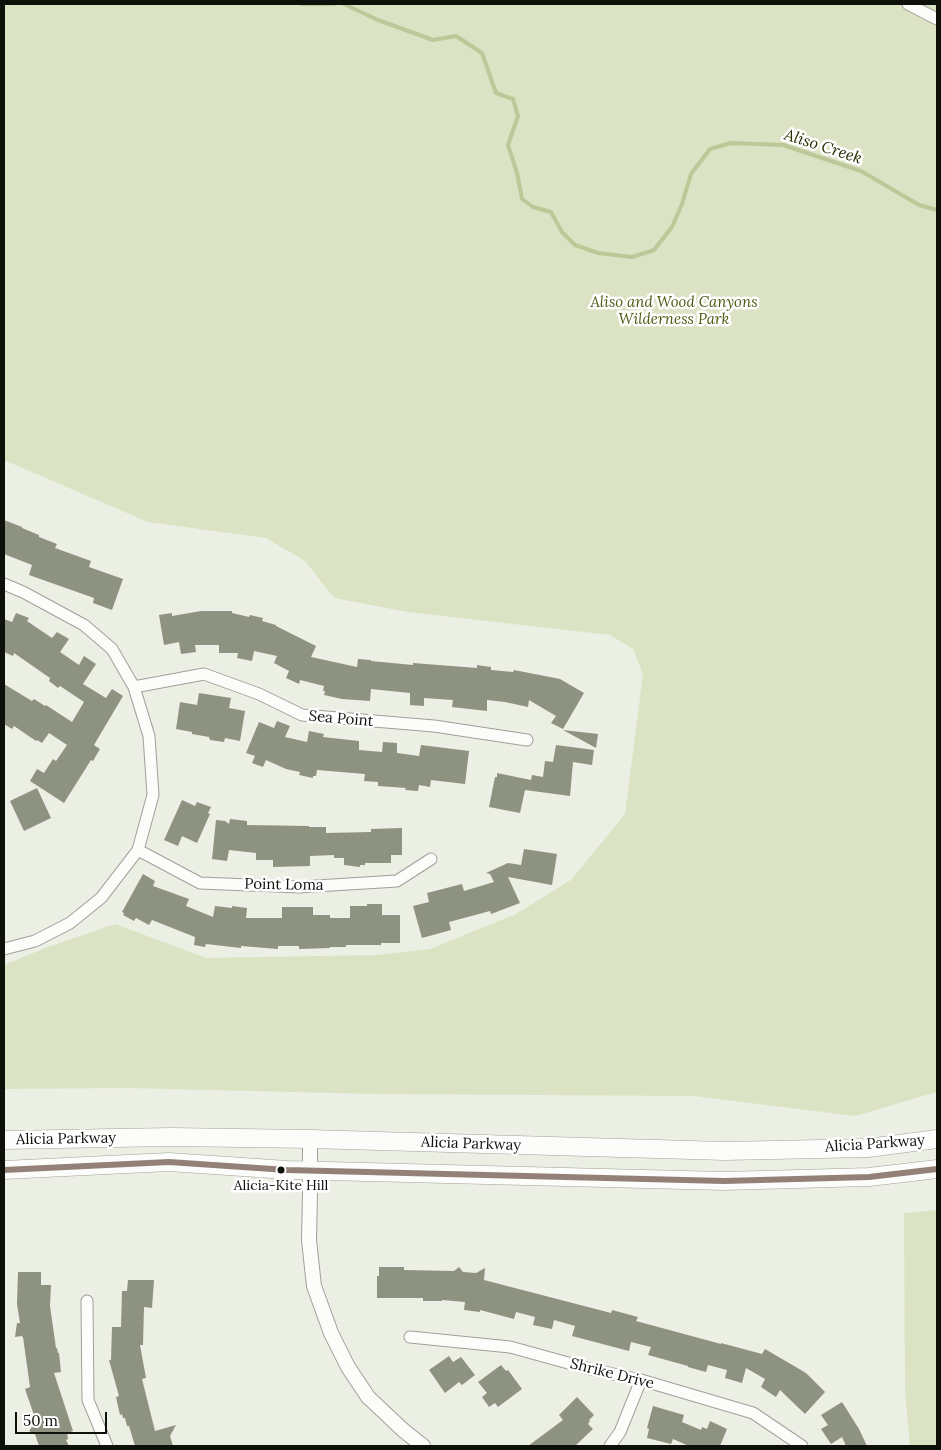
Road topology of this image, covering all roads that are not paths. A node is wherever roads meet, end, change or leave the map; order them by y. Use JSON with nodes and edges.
{"nodes":[{"id":1,"x":908,"y":4,"type":"edge"},
{"id":2,"x":937,"y":19,"type":"edge"},
{"id":3,"x":4,"y":584,"type":"edge"},
{"id":4,"x":134,"y":687,"type":"junction"},
{"id":5,"x":527,"y":740,"type":"dead end"},
{"id":6,"x":138,"y":850,"type":"junction"},
{"id":7,"x":431,"y":859,"type":"dead end"},
{"id":8,"x":4,"y":949,"type":"edge"},
{"id":9,"x":310,"y":1139,"type":"junction"},
{"id":10,"x":4,"y":1140,"type":"edge"},
{"id":11,"x":937,"y":1140,"type":"edge"},
{"id":12,"x":937,"y":1169,"type":"edge"},
{"id":13,"x":4,"y":1170,"type":"edge"},
{"id":14,"x":310,"y":1171,"type":"junction"},
{"id":15,"x":87,"y":1301,"type":"dead end"},
{"id":16,"x":410,"y":1336,"type":"dead end"},
{"id":17,"x":641,"y":1380,"type":"junction"},
{"id":18,"x":108,"y":1446,"type":"edge"},
{"id":19,"x":423,"y":1446,"type":"edge"},
{"id":20,"x":610,"y":1446,"type":"edge"},
{"id":21,"x":802,"y":1446,"type":"edge"}],
"edges":[{"from":1,"to":2,"type":"street"},
{"from":3,"to":4,"type":"street"},
{"from":4,"to":5,"type":"street","name":"Sea Point"},
{"from":4,"to":6,"type":"street"},
{"from":6,"to":7,"type":"street","name":"Point Loma"},
{"from":6,"to":8,"type":"street"},
{"from":9,"to":10,"type":"main road","name":"Alicia Parkway"},
{"from":9,"to":11,"type":"main road","name":"Alicia Parkway"},
{"from":9,"to":14,"type":"street"},
{"from":12,"to":14,"type":"main road","name":"Alicia Parkway"},
{"from":13,"to":14,"type":"main road","name":"Alicia Parkway"},
{"from":14,"to":19,"type":"street"},
{"from":15,"to":18,"type":"street"},
{"from":16,"to":17,"type":"street","name":"Shrike Drive"},
{"from":17,"to":20,"type":"street"},
{"from":17,"to":21,"type":"street","name":"Shrike Drive"}]}
